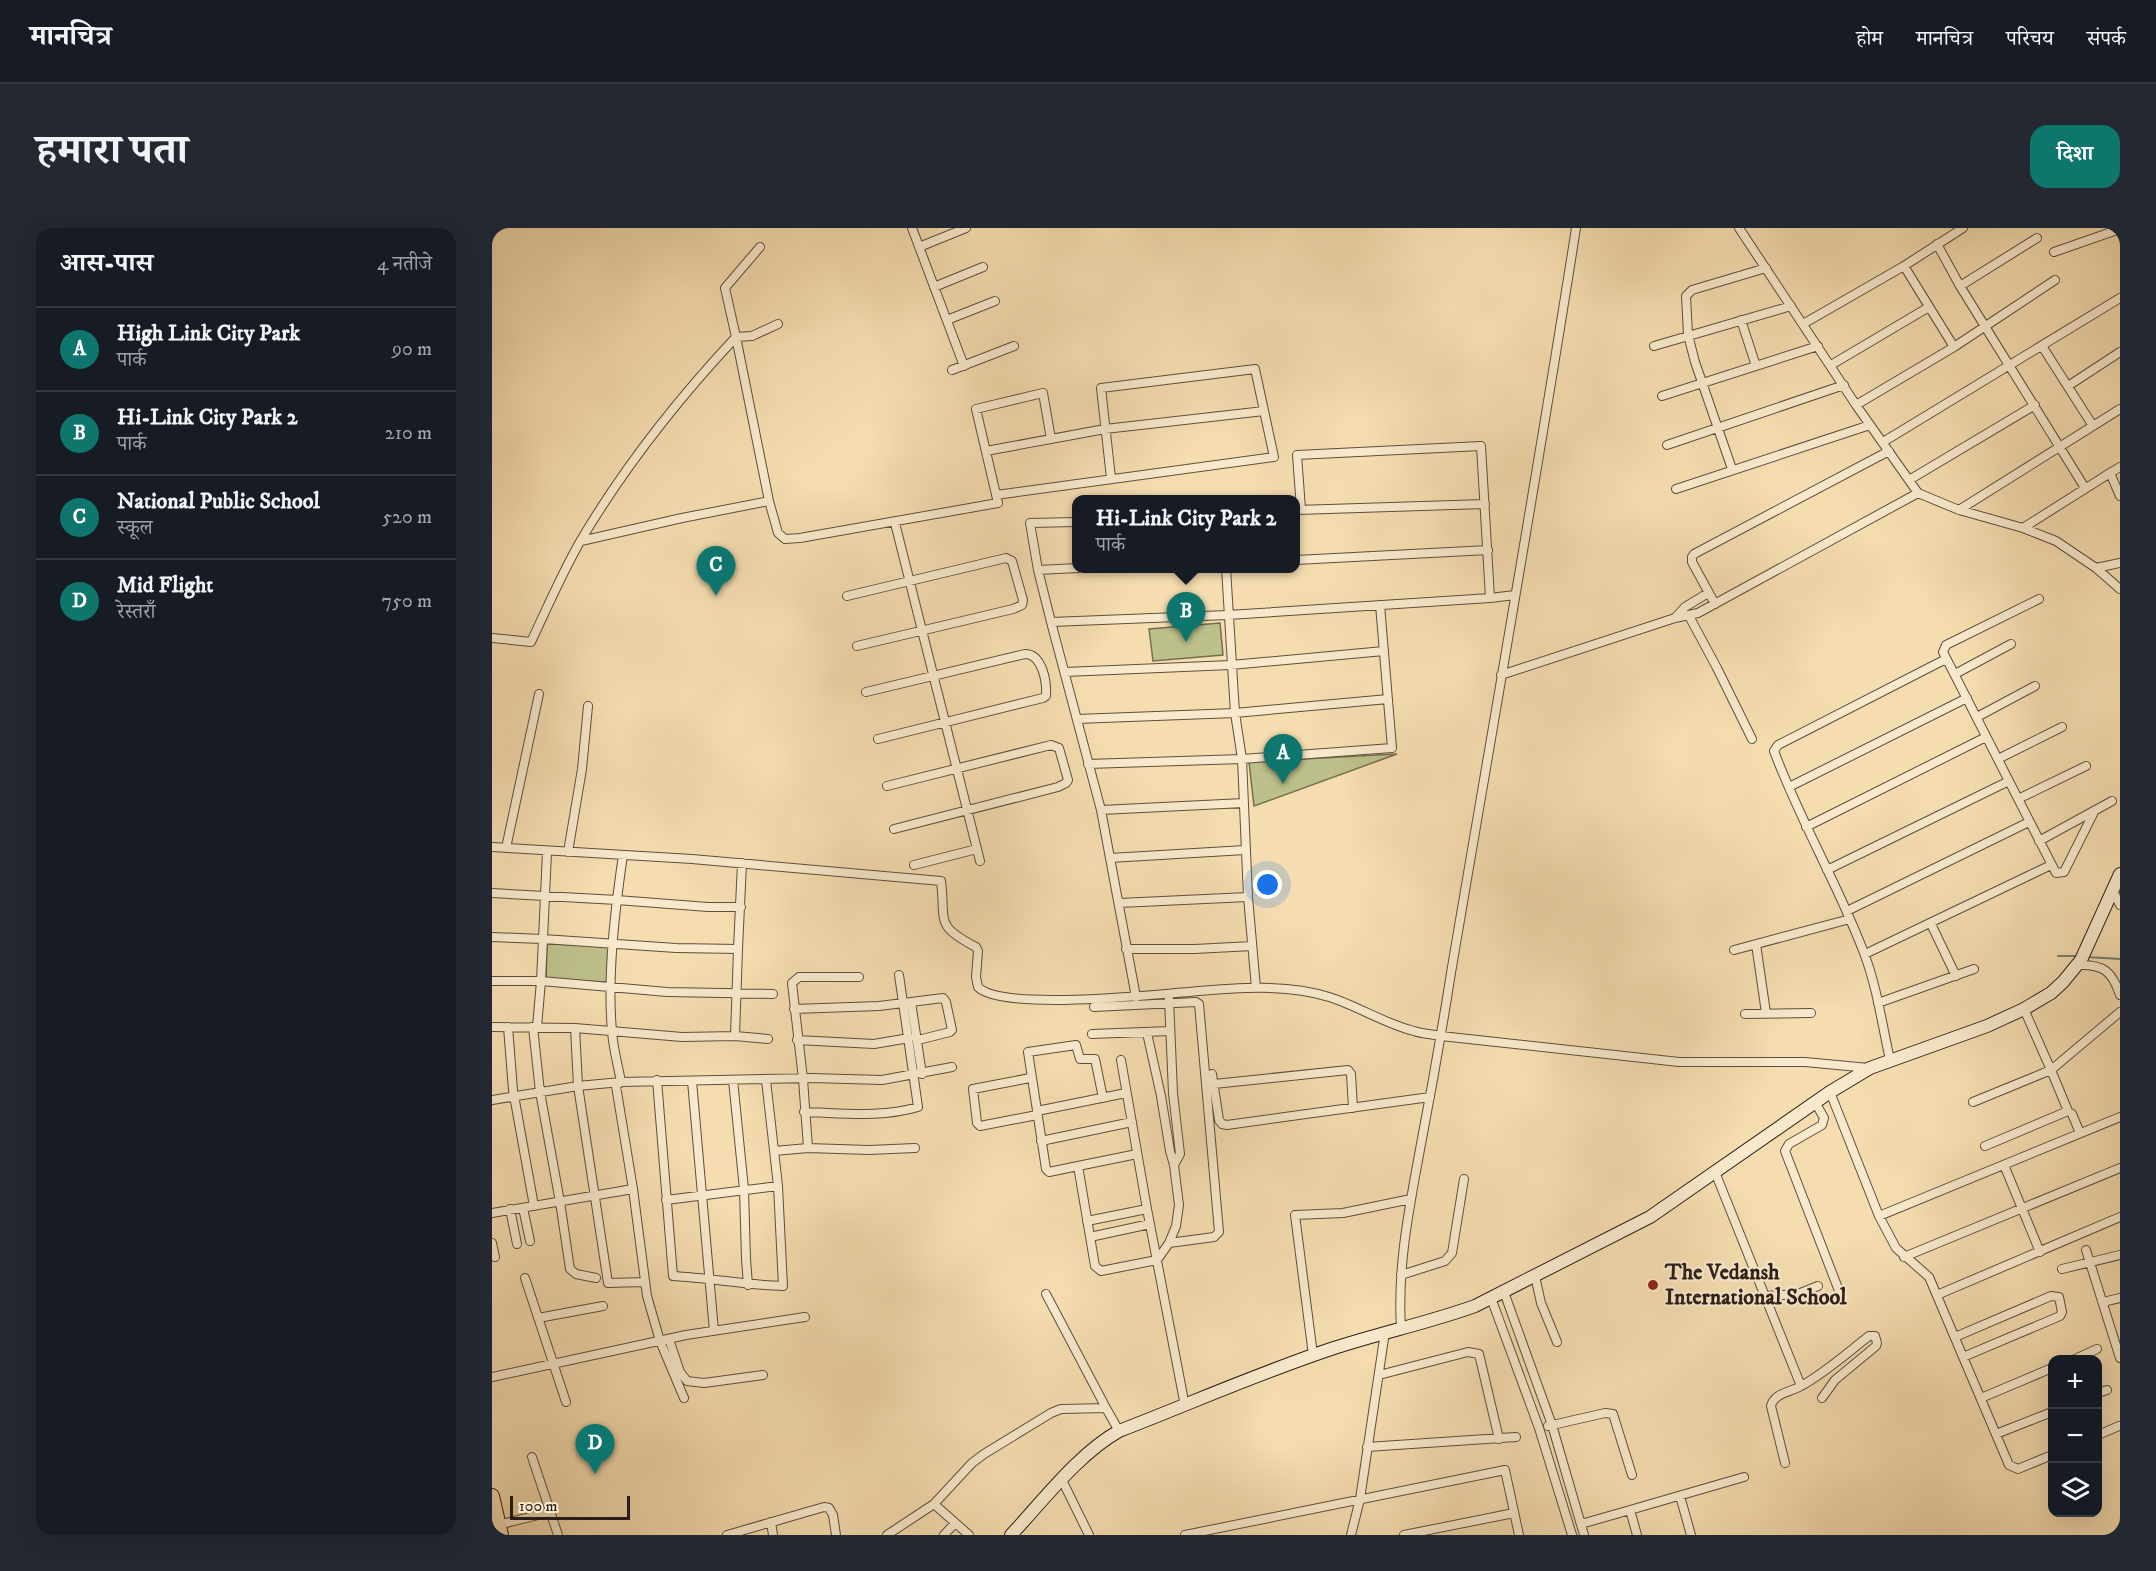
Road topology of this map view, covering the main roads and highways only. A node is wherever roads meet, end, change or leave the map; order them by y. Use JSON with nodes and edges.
{"nodes":[{"id":1,"x":492,"y":1496,"type":"edge"},
{"id":2,"x":499,"y":1530,"type":"edge"}],
"edges":[{"from":1,"to":2,"type":"main road"}]}
